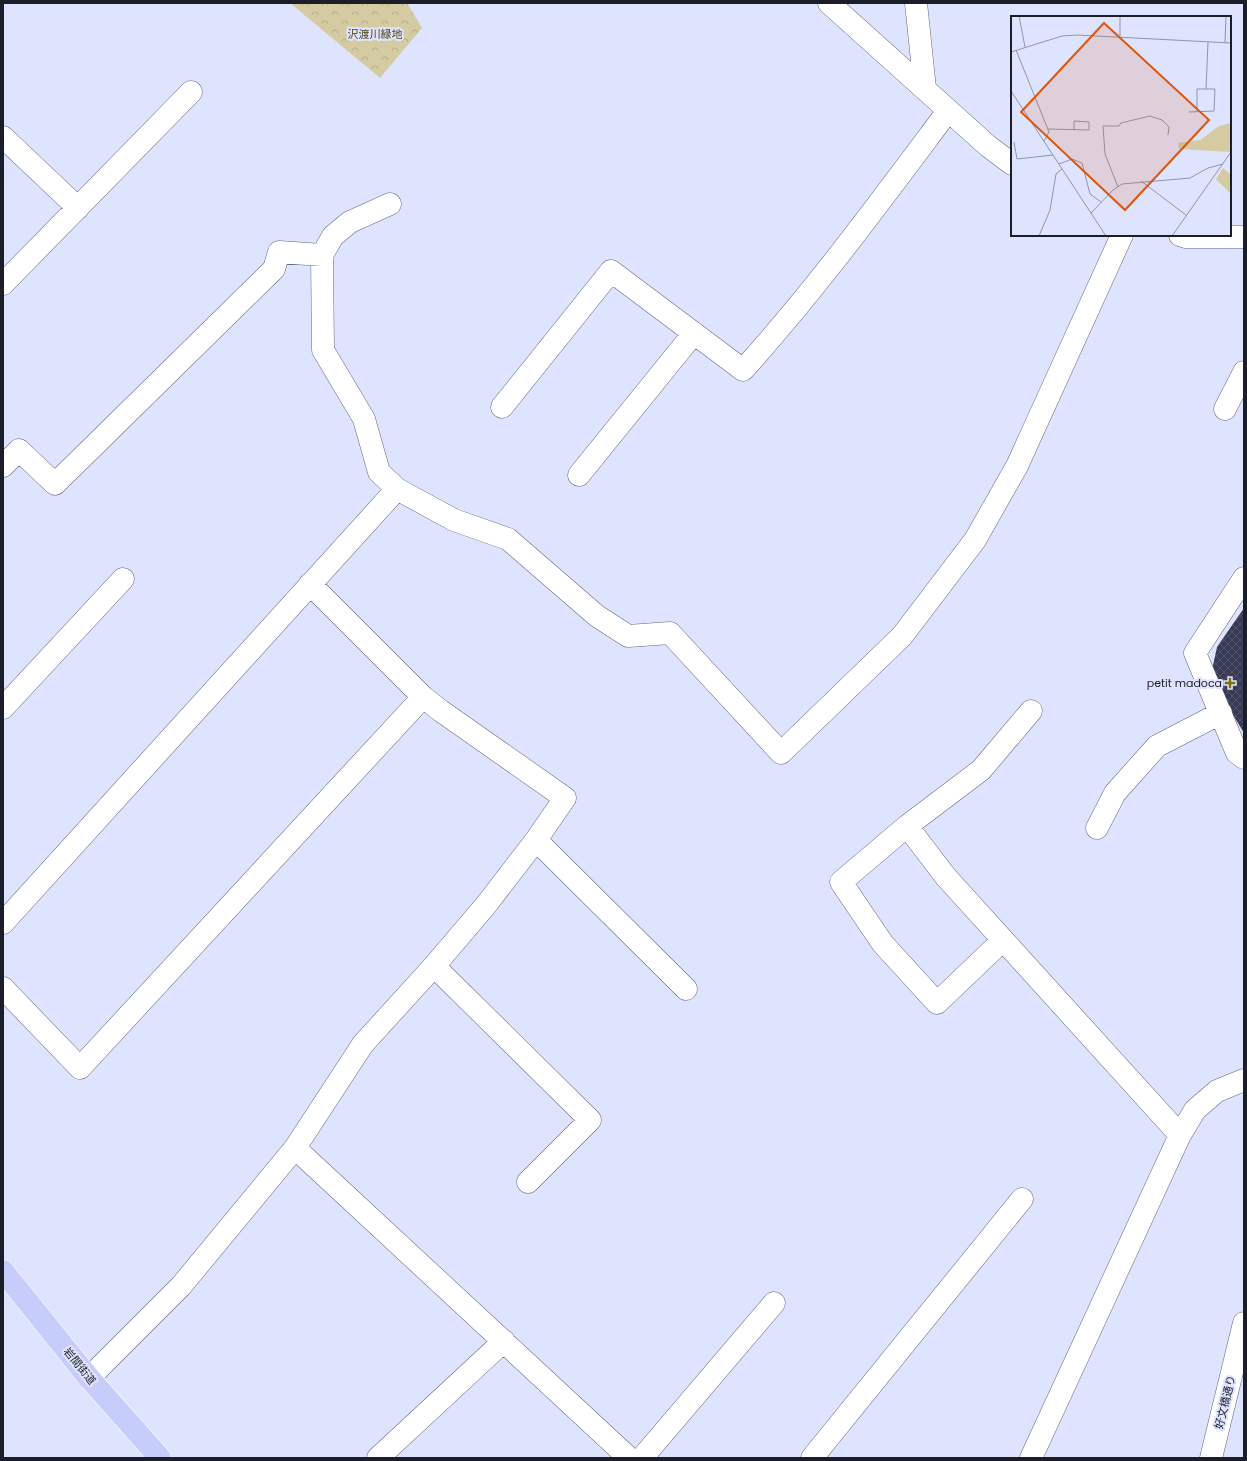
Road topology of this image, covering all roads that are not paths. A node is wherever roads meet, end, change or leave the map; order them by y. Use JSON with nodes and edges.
{"nodes":[{"id":1,"x":829,"y":3,"type":"edge"},
{"id":2,"x":916,"y":3,"type":"edge"},
{"id":3,"x":925,"y":89,"type":"junction"},
{"id":4,"x":191,"y":92,"type":"dead end"},
{"id":5,"x":948,"y":111,"type":"junction"},
{"id":6,"x":7,"y":148,"type":"edge"},
{"id":7,"x":1011,"y":163,"type":"edge"},
{"id":8,"x":390,"y":204,"type":"dead end"},
{"id":9,"x":78,"y":208,"type":"junction"},
{"id":10,"x":1122,"y":236,"type":"edge"},
{"id":11,"x":1183,"y":236,"type":"edge"},
{"id":12,"x":1244,"y":237,"type":"edge"},
{"id":13,"x":322,"y":255,"type":"junction"},
{"id":14,"x":3,"y":284,"type":"edge"},
{"id":15,"x":694,"y":333,"type":"junction"},
{"id":16,"x":1244,"y":372,"type":"edge"},
{"id":17,"x":502,"y":407,"type":"dead end"},
{"id":18,"x":1225,"y":409,"type":"dead end"},
{"id":19,"x":3,"y":466,"type":"edge"},
{"id":20,"x":579,"y":475,"type":"dead end"},
{"id":21,"x":397,"y":489,"type":"junction"},
{"id":22,"x":1244,"y":578,"type":"edge"},
{"id":23,"x":123,"y":579,"type":"dead end"},
{"id":24,"x":310,"y":584,"type":"junction"},
{"id":25,"x":423,"y":697,"type":"junction"},
{"id":26,"x":3,"y":708,"type":"edge"},
{"id":27,"x":1031,"y":711,"type":"dead end"},
{"id":28,"x":1221,"y":713,"type":"junction"},
{"id":29,"x":1244,"y":758,"type":"edge"},
{"id":30,"x":907,"y":826,"type":"junction"},
{"id":31,"x":1097,"y":828,"type":"dead end"},
{"id":32,"x":536,"y":840,"type":"junction"},
{"id":33,"x":3,"y":923,"type":"edge"},
{"id":34,"x":1003,"y":940,"type":"junction"},
{"id":35,"x":434,"y":966,"type":"junction"},
{"id":36,"x":3,"y":988,"type":"edge"},
{"id":37,"x":686,"y":989,"type":"dead end"},
{"id":38,"x":1244,"y":1080,"type":"edge"},
{"id":39,"x":1180,"y":1135,"type":"junction"},
{"id":40,"x":295,"y":1148,"type":"junction"},
{"id":41,"x":528,"y":1182,"type":"dead end"},
{"id":42,"x":1022,"y":1199,"type":"dead end"},
{"id":43,"x":3,"y":1271,"type":"edge"},
{"id":44,"x":774,"y":1303,"type":"dead end"},
{"id":45,"x":1244,"y":1323,"type":"edge"},
{"id":46,"x":504,"y":1341,"type":"junction"},
{"id":47,"x":89,"y":1378,"type":"junction"},
{"id":48,"x":160,"y":1458,"type":"edge"},
{"id":49,"x":378,"y":1458,"type":"edge"},
{"id":50,"x":629,"y":1458,"type":"edge"},
{"id":51,"x":642,"y":1458,"type":"edge"},
{"id":52,"x":812,"y":1458,"type":"edge"},
{"id":53,"x":1030,"y":1458,"type":"edge"},
{"id":54,"x":1211,"y":1458,"type":"edge"}],
"edges":[{"from":1,"to":3,"type":"street"},
{"from":2,"to":3,"type":"street"},
{"from":3,"to":5,"type":"street"},
{"from":4,"to":9,"type":"street"},
{"from":5,"to":7,"type":"street"},
{"from":5,"to":15,"type":"street"},
{"from":6,"to":9,"type":"street"},
{"from":8,"to":13,"type":"street"},
{"from":9,"to":14,"type":"street"},
{"from":10,"to":21,"type":"street"},
{"from":11,"to":12,"type":"street"},
{"from":13,"to":19,"type":"street"},
{"from":13,"to":21,"type":"street"},
{"from":15,"to":17,"type":"street"},
{"from":15,"to":20,"type":"street"},
{"from":16,"to":18,"type":"street"},
{"from":21,"to":24,"type":"street"},
{"from":22,"to":28,"type":"street"},
{"from":23,"to":26,"type":"street"},
{"from":24,"to":25,"type":"street"},
{"from":24,"to":33,"type":"street"},
{"from":25,"to":32,"type":"street"},
{"from":25,"to":36,"type":"street"},
{"from":27,"to":30,"type":"street"},
{"from":28,"to":29,"type":"street"},
{"from":28,"to":31,"type":"street"},
{"from":30,"to":34,"type":"street"},
{"from":30,"to":34,"type":"street"},
{"from":32,"to":35,"type":"street"},
{"from":32,"to":37,"type":"street"},
{"from":34,"to":39,"type":"street"},
{"from":35,"to":40,"type":"street"},
{"from":35,"to":41,"type":"street"},
{"from":38,"to":39,"type":"street"},
{"from":39,"to":53,"type":"street"},
{"from":40,"to":46,"type":"street"},
{"from":40,"to":47,"type":"street"},
{"from":42,"to":52,"type":"street"},
{"from":43,"to":47,"type":"main road","name":"岩間街道"},
{"from":44,"to":51,"type":"street"},
{"from":45,"to":54,"type":"street","name":"好文橋通り"},
{"from":46,"to":49,"type":"street"},
{"from":46,"to":50,"type":"street"},
{"from":47,"to":48,"type":"main road","name":"岩間街道"}]}
